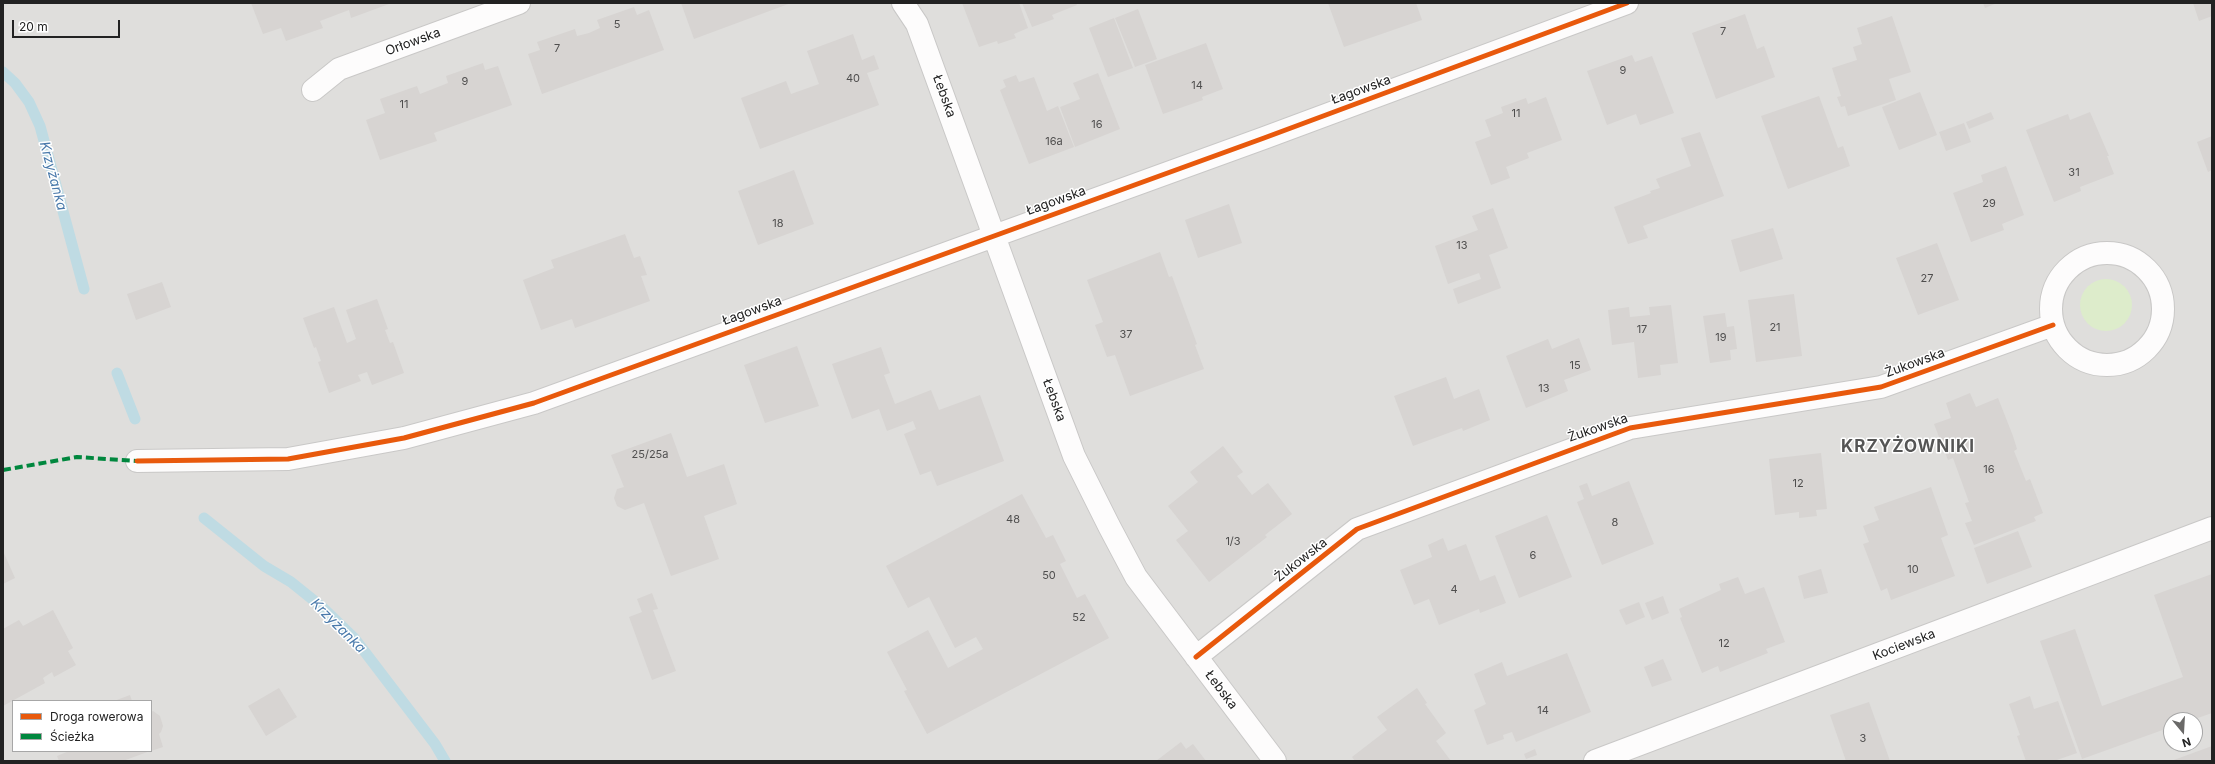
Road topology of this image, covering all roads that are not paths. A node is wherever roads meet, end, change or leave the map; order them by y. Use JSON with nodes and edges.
{"nodes":[{"id":1,"x":519,"y":3,"type":"edge"},
{"id":2,"x":903,"y":3,"type":"edge"},
{"id":3,"x":1627,"y":3,"type":"edge"},
{"id":4,"x":313,"y":90,"type":"dead end"},
{"id":5,"x":995,"y":234,"type":"junction"},
{"id":6,"x":2053,"y":325,"type":"junction"},
{"id":7,"x":136,"y":461,"type":"dead end"},
{"id":8,"x":2212,"y":528,"type":"edge"},
{"id":9,"x":1196,"y":657,"type":"junction"},
{"id":10,"x":1275,"y":761,"type":"edge"},
{"id":11,"x":1595,"y":761,"type":"edge"}],
"edges":[{"from":1,"to":4,"type":"street","name":"Orłowska"},
{"from":2,"to":5,"type":"street","name":"Łebska"},
{"from":3,"to":5,"type":"street","name":"Łagowska"},
{"from":5,"to":7,"type":"street","name":"Łagowska"},
{"from":5,"to":9,"type":"street","name":"Łebska"},
{"from":6,"to":6,"type":"street"},
{"from":6,"to":9,"type":"street","name":"Żukowska"},
{"from":8,"to":11,"type":"street","name":"Kociewska"},
{"from":9,"to":10,"type":"street","name":"Łebska"}]}
